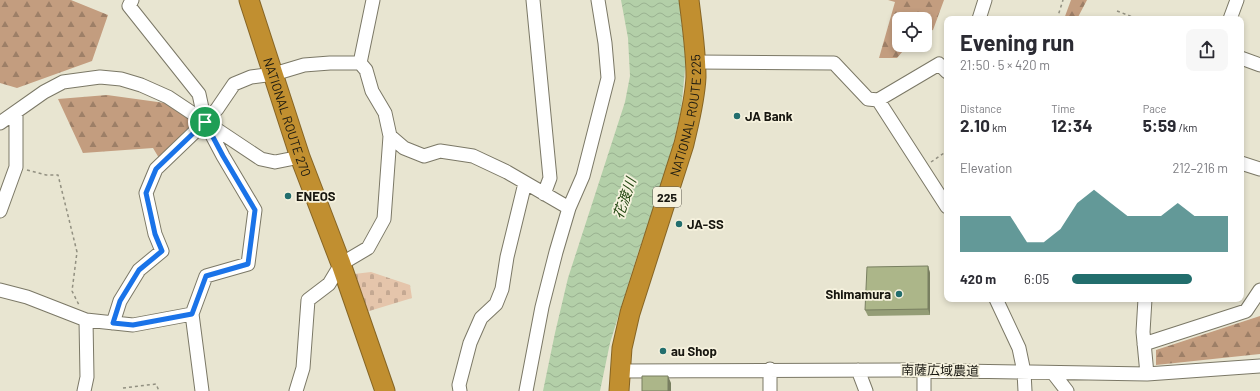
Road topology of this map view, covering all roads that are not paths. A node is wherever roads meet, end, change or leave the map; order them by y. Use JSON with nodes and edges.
{"nodes":[{"id":1,"x":132,"y":0,"type":"edge"},
{"id":2,"x":249,"y":0,"type":"edge"},
{"id":3,"x":373,"y":0,"type":"edge"},
{"id":4,"x":533,"y":0,"type":"edge"},
{"id":5,"x":598,"y":0,"type":"edge"},
{"id":6,"x":689,"y":0,"type":"edge"},
{"id":7,"x":985,"y":0,"type":"edge"},
{"id":8,"x":1237,"y":0,"type":"edge"},
{"id":9,"x":980,"y":16,"type":"edge"},
{"id":10,"x":1231,"y":16,"type":"edge"},
{"id":11,"x":1244,"y":59,"type":"edge"},
{"id":12,"x":696,"y":62,"type":"junction"},
{"id":13,"x":360,"y":63,"type":"junction"},
{"id":14,"x":1260,"y":65,"type":"edge"},
{"id":15,"x":944,"y":69,"type":"edge"},
{"id":16,"x":274,"y":74,"type":"junction"},
{"id":17,"x":878,"y":100,"type":"junction"},
{"id":18,"x":16,"y":112,"type":"junction"},
{"id":19,"x":205,"y":122,"type":"junction"},
{"id":20,"x":0,"y":123,"type":"edge"},
{"id":21,"x":390,"y":136,"type":"junction"},
{"id":22,"x":300,"y":157,"type":"junction"},
{"id":23,"x":1244,"y":164,"type":"edge"},
{"id":24,"x":1260,"y":169,"type":"edge"},
{"id":25,"x":525,"y":183,"type":"junction"},
{"id":26,"x":544,"y":194,"type":"junction"},
{"id":27,"x":944,"y":202,"type":"edge"},
{"id":28,"x":569,"y":208,"type":"junction"},
{"id":29,"x":0,"y":211,"type":"edge"},
{"id":30,"x":341,"y":264,"type":"junction"},
{"id":31,"x":0,"y":290,"type":"edge"},
{"id":32,"x":1260,"y":290,"type":"edge"},
{"id":33,"x":997,"y":302,"type":"edge"},
{"id":34,"x":1145,"y":302,"type":"edge"},
{"id":35,"x":192,"y":314,"type":"junction"},
{"id":36,"x":86,"y":320,"type":"junction"},
{"id":37,"x":113,"y":323,"type":"junction"},
{"id":38,"x":1144,"y":344,"type":"junction"},
{"id":39,"x":1260,"y":366,"type":"edge"},
{"id":40,"x":770,"y":369,"type":"junction"},
{"id":41,"x":858,"y":370,"type":"junction"},
{"id":42,"x":924,"y":370,"type":"junction"},
{"id":43,"x":620,"y":371,"type":"junction"},
{"id":44,"x":1024,"y":372,"type":"junction"},
{"id":45,"x":1052,"y":373,"type":"junction"},
{"id":46,"x":1147,"y":374,"type":"junction"},
{"id":47,"x":84,"y":391,"type":"edge"},
{"id":48,"x":202,"y":391,"type":"edge"},
{"id":49,"x":296,"y":391,"type":"edge"},
{"id":50,"x":385,"y":391,"type":"edge"},
{"id":51,"x":460,"y":391,"type":"edge"},
{"id":52,"x":526,"y":391,"type":"edge"},
{"id":53,"x":619,"y":391,"type":"edge"},
{"id":54,"x":770,"y":391,"type":"edge"},
{"id":55,"x":866,"y":391,"type":"edge"},
{"id":56,"x":924,"y":391,"type":"edge"},
{"id":57,"x":1024,"y":391,"type":"edge"},
{"id":58,"x":1067,"y":391,"type":"edge"}],
"edges":[{"from":1,"to":19,"type":"street"},
{"from":2,"to":16,"type":"highway","name":"NATIONAL ROUTE 270"},
{"from":3,"to":13,"type":"street"},
{"from":4,"to":26,"type":"street"},
{"from":5,"to":28,"type":"street"},
{"from":6,"to":12,"type":"highway","name":"NATIONAL ROUTE 225","number":"225"},
{"from":7,"to":9,"type":"street"},
{"from":8,"to":10,"type":"street"},
{"from":11,"to":14,"type":"street"},
{"from":12,"to":17,"type":"street"},
{"from":12,"to":43,"type":"highway","name":"NATIONAL ROUTE 225","number":"225"},
{"from":13,"to":16,"type":"street"},
{"from":13,"to":21,"type":"street"},
{"from":15,"to":17,"type":"street"},
{"from":16,"to":19,"type":"street"},
{"from":16,"to":22,"type":"highway","name":"NATIONAL ROUTE 270"},
{"from":17,"to":27,"type":"street"},
{"from":18,"to":19,"type":"street"},
{"from":18,"to":20,"type":"street"},
{"from":18,"to":29,"type":"street"},
{"from":19,"to":22,"type":"street"},
{"from":19,"to":35,"type":"street"},
{"from":19,"to":37,"type":"street"},
{"from":21,"to":25,"type":"street"},
{"from":21,"to":30,"type":"street"},
{"from":22,"to":30,"type":"highway","name":"NATIONAL ROUTE 270"},
{"from":23,"to":24,"type":"street"},
{"from":25,"to":26,"type":"street"},
{"from":25,"to":51,"type":"street"},
{"from":26,"to":28,"type":"street"},
{"from":28,"to":52,"type":"street"},
{"from":30,"to":49,"type":"street"},
{"from":30,"to":50,"type":"highway","name":"NATIONAL ROUTE 270"},
{"from":31,"to":36,"type":"street"},
{"from":32,"to":38,"type":"street"},
{"from":33,"to":44,"type":"street"},
{"from":34,"to":38,"type":"street"},
{"from":35,"to":37,"type":"street"},
{"from":35,"to":48,"type":"street"},
{"from":36,"to":37,"type":"street"},
{"from":36,"to":47,"type":"street"},
{"from":38,"to":46,"type":"street"},
{"from":39,"to":46,"type":"street","name":"南薩広域農道"},
{"from":40,"to":41,"type":"street","name":"南薩広域農道"},
{"from":40,"to":43,"type":"street","name":"南薩広域農道"},
{"from":40,"to":54,"type":"street"},
{"from":41,"to":42,"type":"street","name":"南薩広域農道"},
{"from":41,"to":55,"type":"street"},
{"from":42,"to":44,"type":"street","name":"南薩広域農道"},
{"from":42,"to":56,"type":"street"},
{"from":43,"to":53,"type":"highway","name":"NATIONAL ROUTE 225","number":"225"},
{"from":44,"to":45,"type":"street","name":"南薩広域農道"},
{"from":44,"to":57,"type":"street"},
{"from":45,"to":46,"type":"street","name":"南薩広域農道"},
{"from":45,"to":58,"type":"street"}]}
